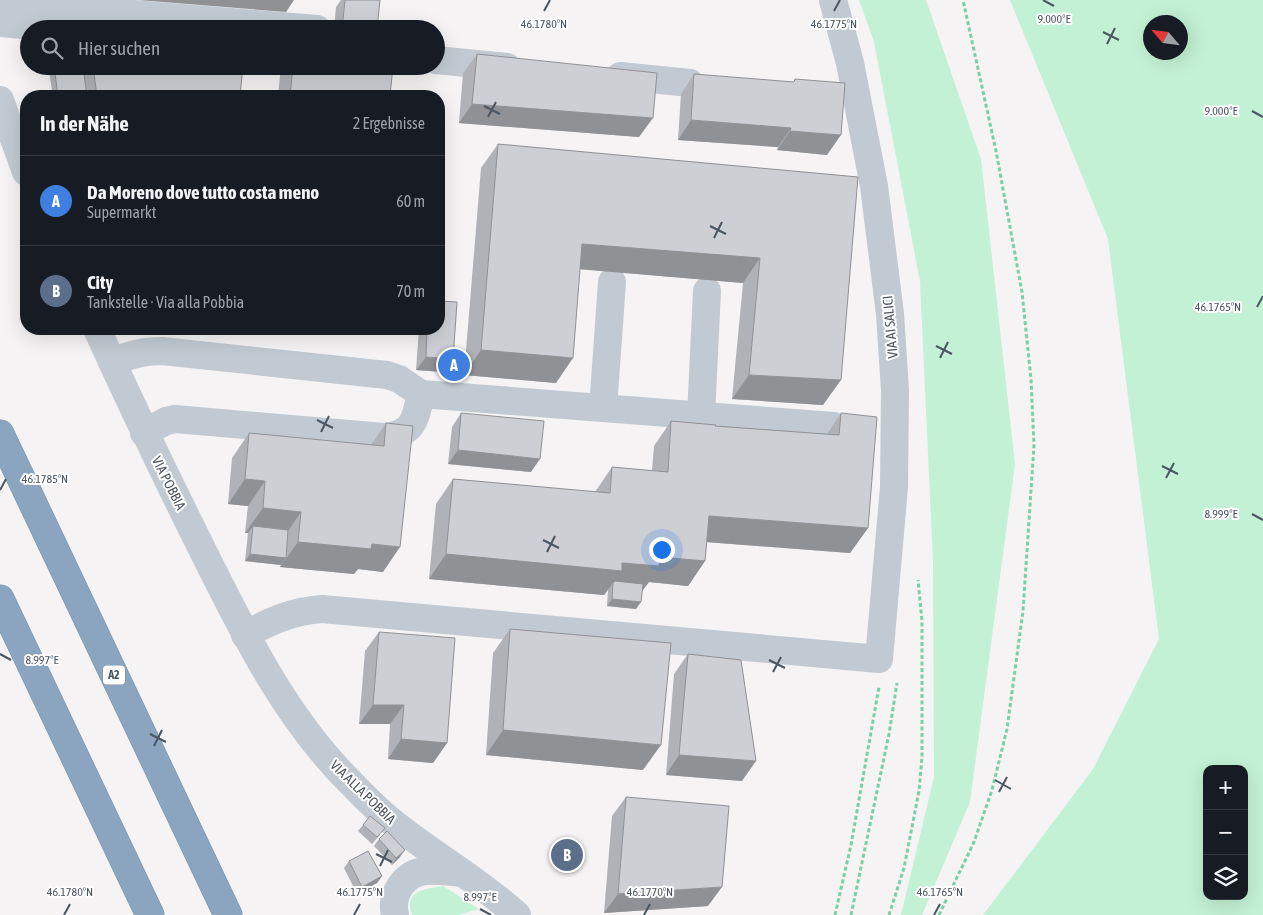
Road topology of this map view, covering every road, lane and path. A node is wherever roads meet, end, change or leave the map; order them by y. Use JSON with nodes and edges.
{"nodes":[{"id":1,"x":833,"y":0,"type":"edge"},
{"id":2,"x":963,"y":0,"type":"edge"},
{"id":3,"x":0,"y":3,"type":"edge"},
{"id":4,"x":207,"y":20,"type":"edge"},
{"id":5,"x":0,"y":23,"type":"edge"},
{"id":6,"x":20,"y":25,"type":"edge"},
{"id":7,"x":445,"y":61,"type":"edge"},
{"id":8,"x":534,"y":69,"type":"edge"},
{"id":9,"x":592,"y":74,"type":"edge"},
{"id":10,"x":690,"y":83,"type":"dead end"},
{"id":11,"x":0,"y":100,"type":"edge"},
{"id":12,"x":20,"y":155,"type":"edge"},
{"id":13,"x":612,"y":282,"type":"dead end"},
{"id":14,"x":707,"y":291,"type":"dead end"},
{"id":15,"x":100,"y":335,"type":"edge"},
{"id":16,"x":112,"y":362,"type":"junction"},
{"id":17,"x":421,"y":394,"type":"junction"},
{"id":18,"x":603,"y":408,"type":"junction"},
{"id":19,"x":700,"y":416,"type":"junction"},
{"id":20,"x":834,"y":426,"type":"dead end"},
{"id":21,"x":144,"y":433,"type":"junction"},
{"id":22,"x":0,"y":434,"type":"edge"},
{"id":23,"x":917,"y":574,"type":"dead end"},
{"id":24,"x":0,"y":599,"type":"edge"},
{"id":25,"x":245,"y":635,"type":"junction"},
{"id":26,"x":880,"y":659,"type":"junction"},
{"id":27,"x":462,"y":873,"type":"junction"},
{"id":28,"x":150,"y":915,"type":"edge"},
{"id":29,"x":228,"y":915,"type":"edge"},
{"id":30,"x":395,"y":915,"type":"edge"},
{"id":31,"x":517,"y":915,"type":"edge"},
{"id":32,"x":835,"y":915,"type":"edge"},
{"id":33,"x":889,"y":915,"type":"edge"},
{"id":34,"x":939,"y":915,"type":"edge"}],
"edges":[{"from":1,"to":26,"type":"street","name":"VIA AI SALICI"},
{"from":2,"to":34,"type":"path"},
{"from":3,"to":4,"type":"street"},
{"from":5,"to":6,"type":"street"},
{"from":7,"to":8,"type":"street"},
{"from":9,"to":10,"type":"street"},
{"from":11,"to":12,"type":"street"},
{"from":13,"to":18,"type":"street"},
{"from":14,"to":19,"type":"street"},
{"from":15,"to":16,"type":"street","name":"VIA POBBIA"},
{"from":16,"to":17,"type":"street"},
{"from":16,"to":21,"type":"street","name":"VIA POBBIA"},
{"from":17,"to":18,"type":"street"},
{"from":17,"to":21,"type":"street"},
{"from":18,"to":19,"type":"street"},
{"from":19,"to":20,"type":"street"},
{"from":21,"to":25,"type":"street","name":"VIA POBBIA"},
{"from":22,"to":29,"type":"highway","number":"A2"},
{"from":23,"to":33,"type":"path"},
{"from":24,"to":28,"type":"highway"},
{"from":25,"to":26,"type":"street"},
{"from":25,"to":27,"type":"street","name":"VIA ALLA POBBIA"},
{"from":26,"to":32,"type":"path"},
{"from":27,"to":30,"type":"street"},
{"from":27,"to":31,"type":"street","name":"VIA ALLA POBBIA"}]}
